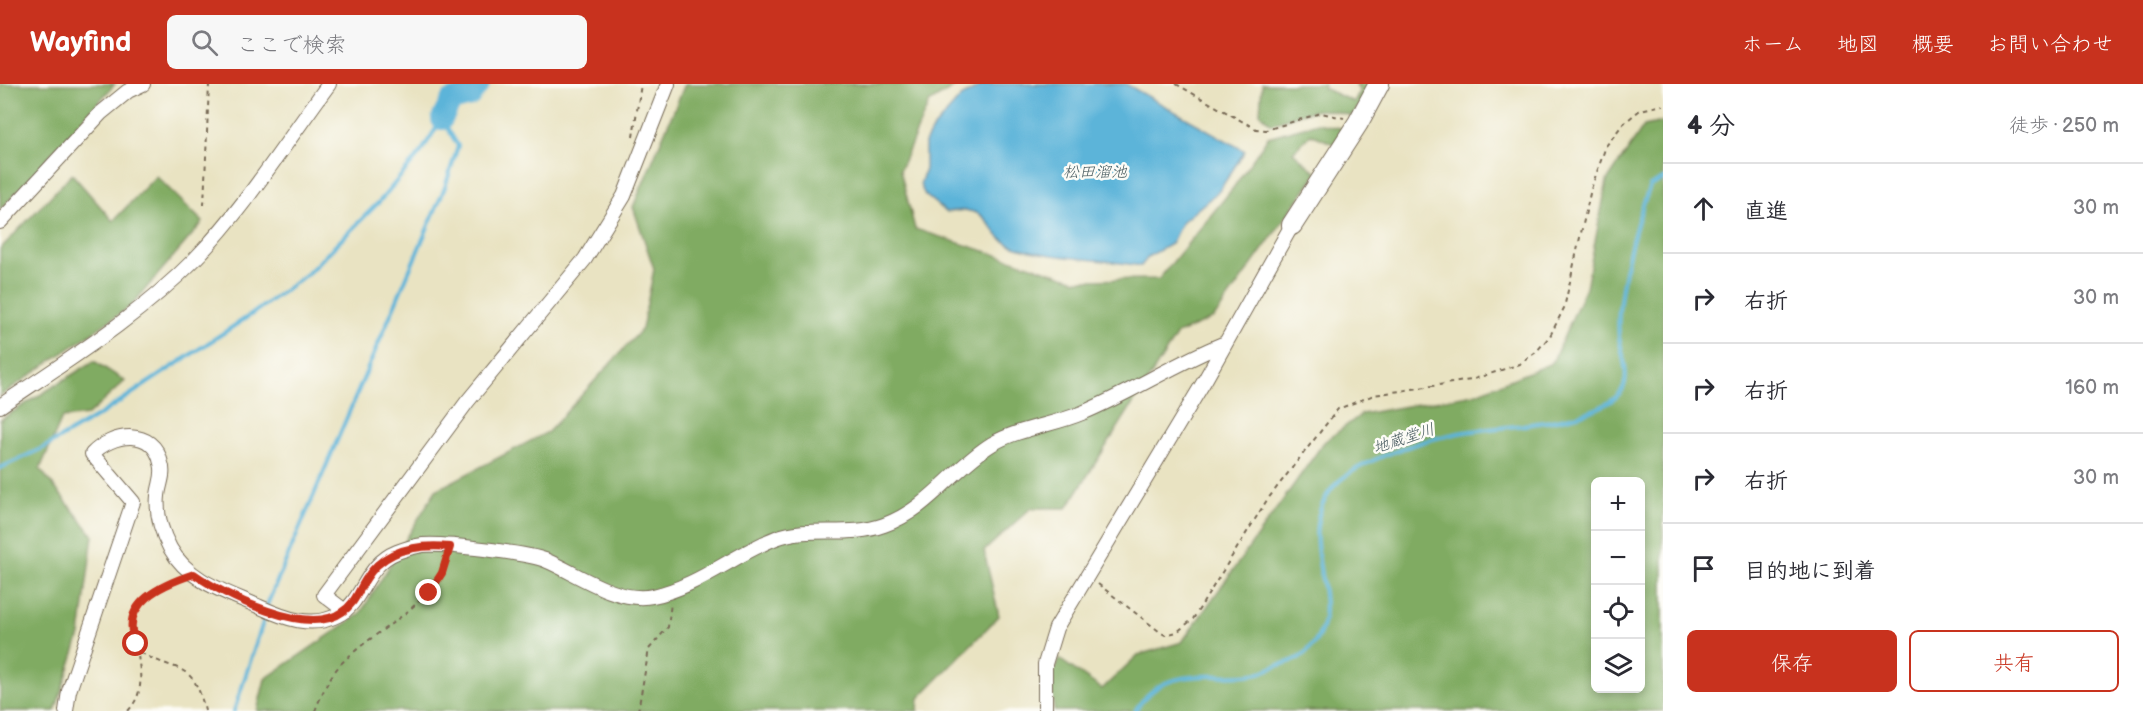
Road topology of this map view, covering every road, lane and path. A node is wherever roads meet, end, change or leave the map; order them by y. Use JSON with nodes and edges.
{"nodes":[{"id":1,"x":143,"y":84,"type":"edge"},
{"id":2,"x":209,"y":84,"type":"edge"},
{"id":3,"x":329,"y":84,"type":"edge"},
{"id":4,"x":668,"y":84,"type":"edge"},
{"id":5,"x":1176,"y":84,"type":"edge"},
{"id":6,"x":1379,"y":84,"type":"edge"},
{"id":7,"x":1663,"y":105,"type":"edge"},
{"id":8,"x":1358,"y":123,"type":"junction"},
{"id":9,"x":204,"y":205,"type":"dead end"},
{"id":10,"x":0,"y":222,"type":"edge"},
{"id":11,"x":1292,"y":225,"type":"joint"},
{"id":12,"x":1223,"y":344,"type":"junction"},
{"id":13,"x":0,"y":406,"type":"edge"},
{"id":14,"x":450,"y":547,"type":"junction"},
{"id":15,"x":194,"y":574,"type":"junction"},
{"id":16,"x":1087,"y":575,"type":"junction"},
{"id":17,"x":672,"y":591,"type":"junction"},
{"id":18,"x":345,"y":611,"type":"junction"},
{"id":19,"x":136,"y":644,"type":"junction"},
{"id":20,"x":66,"y":711,"type":"edge"},
{"id":21,"x":128,"y":711,"type":"edge"},
{"id":22,"x":205,"y":711,"type":"edge"},
{"id":23,"x":315,"y":711,"type":"edge"},
{"id":24,"x":638,"y":711,"type":"edge"},
{"id":25,"x":1045,"y":711,"type":"edge"}],
"edges":[{"from":1,"to":10,"type":"street"},
{"from":2,"to":9,"type":"path"},
{"from":3,"to":13,"type":"street"},
{"from":4,"to":18,"type":"street"},
{"from":5,"to":8,"type":"path"},
{"from":6,"to":8,"type":"street"},
{"from":7,"to":16,"type":"path"},
{"from":8,"to":11,"type":"street"},
{"from":11,"to":12,"type":"street"},
{"from":12,"to":16,"type":"street"},
{"from":12,"to":17,"type":"street"},
{"from":14,"to":17,"type":"street"},
{"from":14,"to":18,"type":"street"},
{"from":14,"to":23,"type":"path"},
{"from":15,"to":18,"type":"street"},
{"from":15,"to":19,"type":"path"},
{"from":15,"to":20,"type":"street"},
{"from":16,"to":25,"type":"street"},
{"from":17,"to":24,"type":"path"},
{"from":19,"to":21,"type":"path"},
{"from":19,"to":22,"type":"path"}]}
